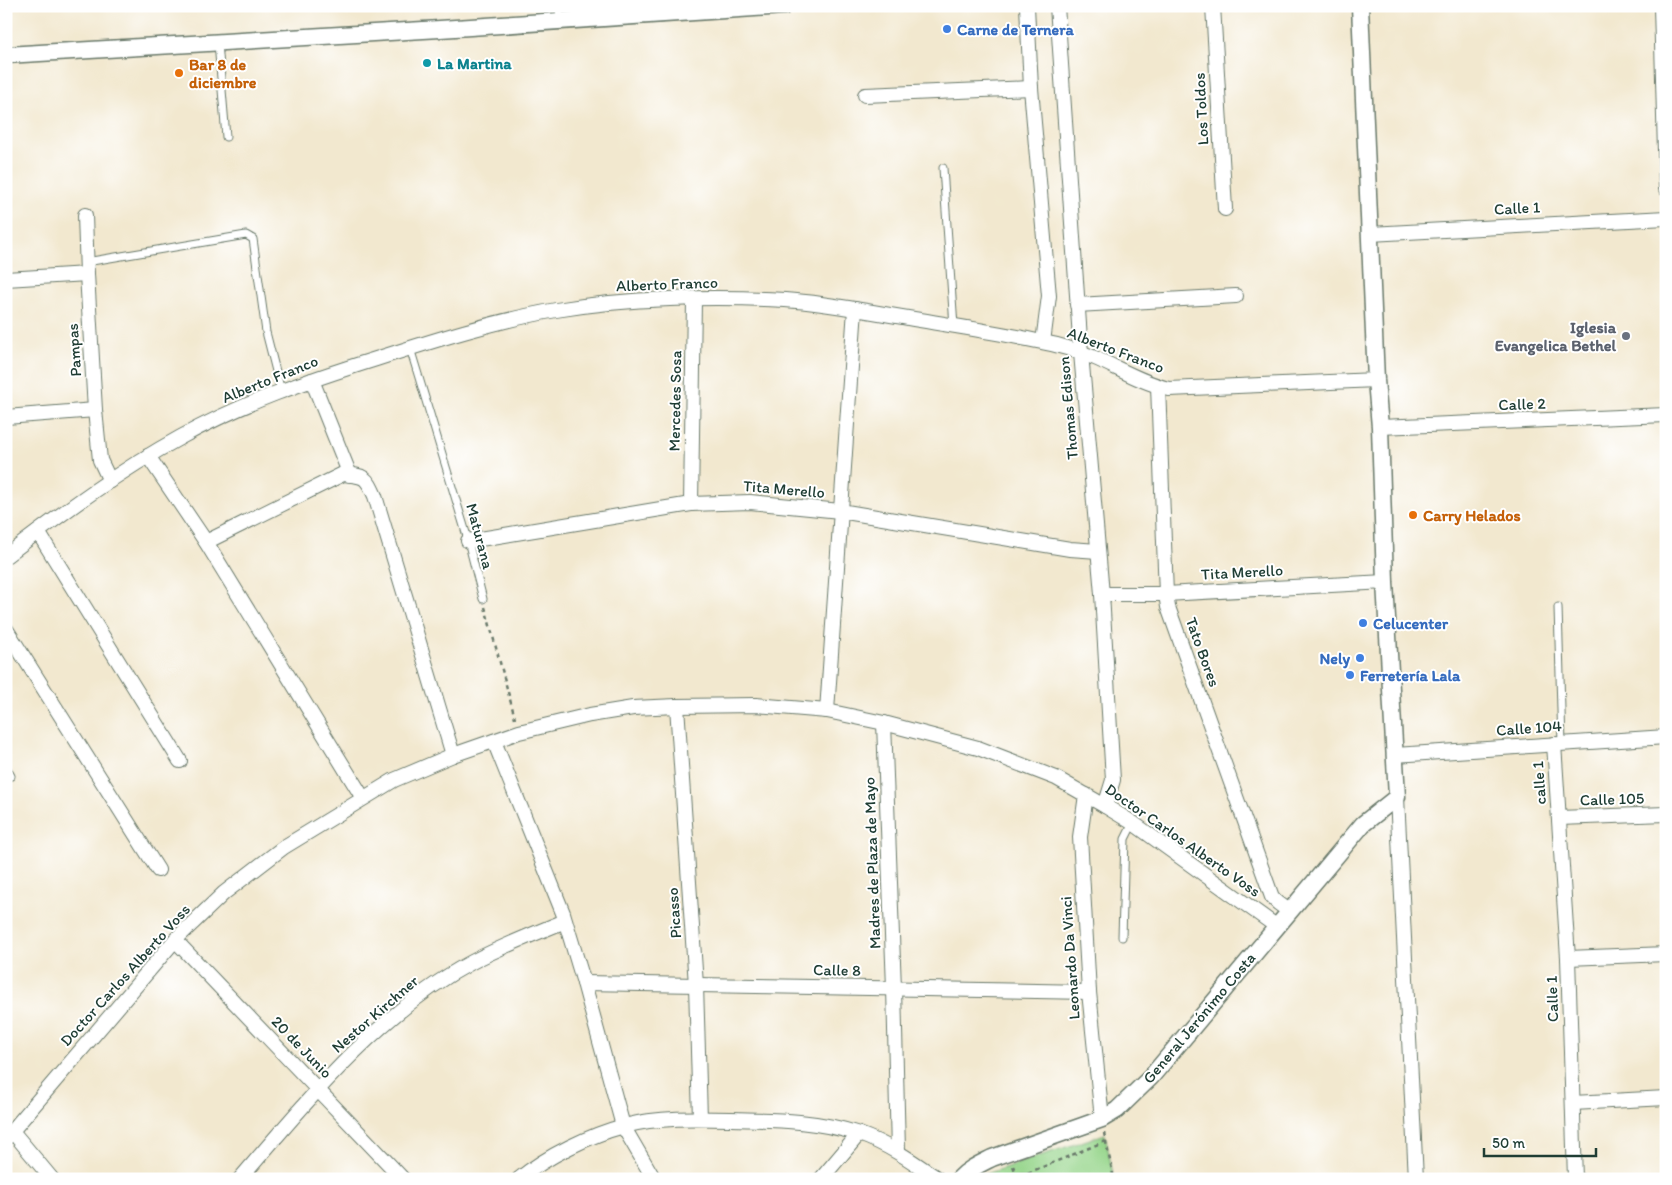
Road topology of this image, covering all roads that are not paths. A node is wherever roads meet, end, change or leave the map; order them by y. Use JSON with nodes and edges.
{"nodes":[{"id":1,"x":784,"y":6,"type":"edge"},
{"id":2,"x":1027,"y":6,"type":"edge"},
{"id":3,"x":1057,"y":6,"type":"edge"},
{"id":4,"x":1212,"y":6,"type":"edge"},
{"id":5,"x":1360,"y":6,"type":"edge"},
{"id":6,"x":1661,"y":6,"type":"edge"},
{"id":7,"x":689,"y":9,"type":"edge"},
{"id":8,"x":592,"y":13,"type":"edge"},
{"id":9,"x":560,"y":14,"type":"edge"},
{"id":10,"x":218,"y":42,"type":"junction"},
{"id":11,"x":6,"y":55,"type":"edge"},
{"id":12,"x":1031,"y":88,"type":"junction"},
{"id":13,"x":865,"y":94,"type":"dead end"},
{"id":14,"x":226,"y":137,"type":"dead end"},
{"id":15,"x":943,"y":168,"type":"dead end"},
{"id":16,"x":1666,"y":189,"type":"edge"},
{"id":17,"x":1225,"y":209,"type":"dead end"},
{"id":18,"x":85,"y":215,"type":"dead end"},
{"id":19,"x":1666,"y":218,"type":"edge"},
{"id":20,"x":1370,"y":234,"type":"junction"},
{"id":21,"x":86,"y":268,"type":"junction"},
{"id":22,"x":6,"y":279,"type":"edge"},
{"id":23,"x":1236,"y":296,"type":"dead end"},
{"id":24,"x":694,"y":300,"type":"junction"},
{"id":25,"x":1077,"y":305,"type":"junction"},
{"id":26,"x":856,"y":309,"type":"junction"},
{"id":27,"x":954,"y":326,"type":"junction"},
{"id":28,"x":1043,"y":342,"type":"junction"},
{"id":29,"x":410,"y":348,"type":"junction"},
{"id":30,"x":1081,"y":353,"type":"junction"},
{"id":31,"x":312,"y":380,"type":"junction"},
{"id":32,"x":1376,"y":380,"type":"junction"},
{"id":33,"x":1158,"y":386,"type":"junction"},
{"id":34,"x":281,"y":390,"type":"junction"},
{"id":35,"x":95,"y":410,"type":"junction"},
{"id":36,"x":1666,"y":415,"type":"edge"},
{"id":37,"x":6,"y":417,"type":"edge"},
{"id":38,"x":1380,"y":427,"type":"junction"},
{"id":39,"x":148,"y":456,"type":"junction"},
{"id":40,"x":350,"y":475,"type":"junction"},
{"id":41,"x":110,"y":481,"type":"junction"},
{"id":42,"x":691,"y":504,"type":"junction"},
{"id":43,"x":840,"y":511,"type":"junction"},
{"id":44,"x":38,"y":532,"type":"junction"},
{"id":45,"x":468,"y":541,"type":"junction"},
{"id":46,"x":206,"y":542,"type":"junction"},
{"id":47,"x":1098,"y":551,"type":"junction"},
{"id":48,"x":6,"y":556,"type":"edge"},
{"id":49,"x":1385,"y":582,"type":"junction"},
{"id":50,"x":1102,"y":594,"type":"junction"},
{"id":51,"x":1166,"y":594,"type":"junction"},
{"id":52,"x":483,"y":599,"type":"road end"},
{"id":53,"x":1558,"y":607,"type":"dead end"},
{"id":54,"x":6,"y":629,"type":"edge"},
{"id":55,"x":677,"y":706,"type":"junction"},
{"id":56,"x":827,"y":711,"type":"junction"},
{"id":57,"x":884,"y":723,"type":"junction"},
{"id":58,"x":1666,"y":737,"type":"edge"},
{"id":59,"x":494,"y":741,"type":"junction"},
{"id":60,"x":1558,"y":744,"type":"junction"},
{"id":61,"x":453,"y":755,"type":"junction"},
{"id":62,"x":1395,"y":755,"type":"junction"},
{"id":63,"x":180,"y":761,"type":"dead end"},
{"id":64,"x":6,"y":767,"type":"edge"},
{"id":65,"x":12,"y":776,"type":"dead end"},
{"id":66,"x":1086,"y":795,"type":"junction"},
{"id":67,"x":1397,"y":797,"type":"junction"},
{"id":68,"x":363,"y":798,"type":"junction"},
{"id":69,"x":1105,"y":806,"type":"junction"},
{"id":70,"x":1666,"y":814,"type":"edge"},
{"id":71,"x":1559,"y":818,"type":"junction"},
{"id":72,"x":1133,"y":823,"type":"junction"},
{"id":73,"x":158,"y":870,"type":"dead end"},
{"id":74,"x":1289,"y":911,"type":"junction"},
{"id":75,"x":566,"y":921,"type":"junction"},
{"id":76,"x":1276,"y":926,"type":"junction"},
{"id":77,"x":1122,"y":936,"type":"dead end"},
{"id":78,"x":175,"y":940,"type":"junction"},
{"id":79,"x":1666,"y":954,"type":"edge"},
{"id":80,"x":1568,"y":958,"type":"junction"},
{"id":81,"x":584,"y":983,"type":"junction"},
{"id":82,"x":696,"y":985,"type":"junction"},
{"id":83,"x":894,"y":988,"type":"junction"},
{"id":84,"x":1089,"y":992,"type":"junction"},
{"id":85,"x":318,"y":1089,"type":"junction"},
{"id":86,"x":1666,"y":1098,"type":"edge"},
{"id":87,"x":1573,"y":1103,"type":"junction"},
{"id":88,"x":700,"y":1118,"type":"junction"},
{"id":89,"x":1102,"y":1120,"type":"junction"},
{"id":90,"x":623,"y":1126,"type":"junction"},
{"id":91,"x":9,"y":1134,"type":"edge"},
{"id":92,"x":859,"y":1134,"type":"junction"},
{"id":93,"x":898,"y":1151,"type":"junction"},
{"id":94,"x":52,"y":1179,"type":"edge"},
{"id":95,"x":240,"y":1179,"type":"edge"},
{"id":96,"x":403,"y":1179,"type":"edge"},
{"id":97,"x":520,"y":1179,"type":"edge"},
{"id":98,"x":654,"y":1179,"type":"edge"},
{"id":99,"x":821,"y":1179,"type":"edge"},
{"id":100,"x":938,"y":1179,"type":"edge"},
{"id":101,"x":959,"y":1179,"type":"edge"},
{"id":102,"x":1416,"y":1179,"type":"edge"},
{"id":103,"x":1575,"y":1179,"type":"edge"}],
"edges":[{"from":1,"to":7,"type":"street"},
{"from":2,"to":12,"type":"street","name":"Thomas Edison"},
{"from":3,"to":25,"type":"street","name":"Thomas Edison"},
{"from":4,"to":17,"type":"street","name":"Los Toldos"},
{"from":5,"to":20,"type":"street"},
{"from":6,"to":16,"type":"street"},
{"from":7,"to":8,"type":"street"},
{"from":8,"to":9,"type":"street"},
{"from":9,"to":10,"type":"street"},
{"from":10,"to":11,"type":"street"},
{"from":10,"to":14,"type":"lane"},
{"from":12,"to":13,"type":"street"},
{"from":12,"to":28,"type":"street","name":"Thomas Edison"},
{"from":15,"to":27,"type":"lane"},
{"from":18,"to":21,"type":"street","name":"Pampas"},
{"from":19,"to":20,"type":"street","name":"Calle 1"},
{"from":20,"to":32,"type":"street"},
{"from":21,"to":22,"type":"street"},
{"from":21,"to":34,"type":"lane"},
{"from":21,"to":35,"type":"street","name":"Pampas"},
{"from":23,"to":25,"type":"street"},
{"from":24,"to":26,"type":"street","name":"Alberto Franco"},
{"from":24,"to":29,"type":"street","name":"Alberto Franco"},
{"from":24,"to":42,"type":"street","name":"Mercedes Sosa"},
{"from":25,"to":30,"type":"street","name":"Thomas Edison"},
{"from":26,"to":27,"type":"street","name":"Alberto Franco"},
{"from":26,"to":43,"type":"street"},
{"from":27,"to":28,"type":"street","name":"Alberto Franco"},
{"from":28,"to":30,"type":"street","name":"Alberto Franco"},
{"from":29,"to":31,"type":"street","name":"Alberto Franco"},
{"from":29,"to":45,"type":"lane","name":"Maturana"},
{"from":30,"to":33,"type":"street","name":"Alberto Franco"},
{"from":30,"to":47,"type":"street","name":"Thomas Edison"},
{"from":31,"to":34,"type":"street","name":"Alberto Franco"},
{"from":31,"to":40,"type":"street"},
{"from":32,"to":33,"type":"street","name":"Alberto Franco"},
{"from":32,"to":38,"type":"street"},
{"from":33,"to":51,"type":"street","name":"Tato Bores"},
{"from":34,"to":39,"type":"street","name":"Alberto Franco"},
{"from":35,"to":37,"type":"street"},
{"from":35,"to":41,"type":"street","name":"Pampas"},
{"from":36,"to":38,"type":"street","name":"Calle 2"},
{"from":38,"to":49,"type":"street"},
{"from":39,"to":41,"type":"street","name":"Alberto Franco"},
{"from":39,"to":46,"type":"street"},
{"from":40,"to":46,"type":"street"},
{"from":40,"to":61,"type":"street"},
{"from":41,"to":44,"type":"street","name":"Alberto Franco"},
{"from":42,"to":43,"type":"street","name":"Tita Merello"},
{"from":42,"to":45,"type":"street","name":"Tita Merello"},
{"from":43,"to":47,"type":"street","name":"Tita Merello"},
{"from":43,"to":56,"type":"street"},
{"from":44,"to":48,"type":"street","name":"Alberto Franco"},
{"from":44,"to":63,"type":"street"},
{"from":45,"to":52,"type":"lane","name":"Maturana"},
{"from":46,"to":68,"type":"street"},
{"from":47,"to":50,"type":"street","name":"Thomas Edison"},
{"from":49,"to":51,"type":"street","name":"Tita Merello"},
{"from":49,"to":62,"type":"street"},
{"from":50,"to":51,"type":"street","name":"Tita Merello"},
{"from":50,"to":69,"type":"street","name":"Thomas Edison"},
{"from":51,"to":74,"type":"street","name":"Tato Bores"},
{"from":53,"to":60,"type":"lane"},
{"from":54,"to":73,"type":"street"},
{"from":55,"to":56,"type":"street","name":"Doctor Carlos Alberto Voss"},
{"from":55,"to":59,"type":"street","name":"Doctor Carlos Alberto Voss"},
{"from":55,"to":82,"type":"street","name":"Picasso"},
{"from":56,"to":57,"type":"street","name":"Doctor Carlos Alberto Voss"},
{"from":57,"to":66,"type":"street","name":"Doctor Carlos Alberto Voss"},
{"from":57,"to":83,"type":"street","name":"Madres de Plaza de Mayo"},
{"from":58,"to":60,"type":"street","name":"Calle 104"},
{"from":59,"to":61,"type":"street","name":"Doctor Carlos Alberto Voss"},
{"from":59,"to":75,"type":"street"},
{"from":60,"to":62,"type":"street","name":"Calle 104"},
{"from":60,"to":71,"type":"street","name":"calle 1"},
{"from":61,"to":68,"type":"street","name":"Doctor Carlos Alberto Voss"},
{"from":62,"to":67,"type":"street"},
{"from":64,"to":65,"type":"lane"},
{"from":66,"to":69,"type":"street","name":"Doctor Carlos Alberto Voss"},
{"from":66,"to":84,"type":"street","name":"Leonardo Da Vinci"},
{"from":67,"to":74,"type":"street","name":"General Jerónimo Costa"},
{"from":67,"to":102,"type":"street"},
{"from":68,"to":78,"type":"street","name":"Doctor Carlos Alberto Voss"},
{"from":69,"to":72,"type":"street","name":"Doctor Carlos Alberto Voss"},
{"from":70,"to":71,"type":"street","name":"Calle 105"},
{"from":71,"to":80,"type":"street","name":"Calle 1"},
{"from":72,"to":76,"type":"street","name":"Doctor Carlos Alberto Voss"},
{"from":72,"to":77,"type":"lane"},
{"from":74,"to":76,"type":"street","name":"General Jerónimo Costa"},
{"from":75,"to":81,"type":"street"},
{"from":75,"to":85,"type":"street","name":"Nestor Kirchner"},
{"from":76,"to":89,"type":"street","name":"General Jerónimo Costa"},
{"from":78,"to":85,"type":"street","name":"20 de Junio"},
{"from":78,"to":91,"type":"street","name":"Doctor Carlos Alberto Voss"},
{"from":79,"to":80,"type":"street"},
{"from":80,"to":87,"type":"street","name":"Calle 1"},
{"from":81,"to":82,"type":"street","name":"Calle 8"},
{"from":81,"to":90,"type":"street"},
{"from":82,"to":83,"type":"street","name":"Calle 8"},
{"from":82,"to":88,"type":"street","name":"Picasso"},
{"from":83,"to":84,"type":"street","name":"Calle 8"},
{"from":83,"to":93,"type":"street","name":"Madres de Plaza de Mayo"},
{"from":84,"to":89,"type":"street","name":"Leonardo Da Vinci"},
{"from":85,"to":95,"type":"street","name":"Nestor Kirchner"},
{"from":85,"to":96,"type":"street","name":"20 de Junio"},
{"from":86,"to":87,"type":"street"},
{"from":87,"to":103,"type":"street","name":"Calle 1"},
{"from":88,"to":90,"type":"street"},
{"from":88,"to":92,"type":"street"},
{"from":89,"to":101,"type":"street","name":"General Jerónimo Costa"},
{"from":90,"to":97,"type":"street"},
{"from":90,"to":98,"type":"street"},
{"from":91,"to":94,"type":"street"},
{"from":92,"to":93,"type":"street"},
{"from":92,"to":99,"type":"street"},
{"from":93,"to":100,"type":"street"}]}
